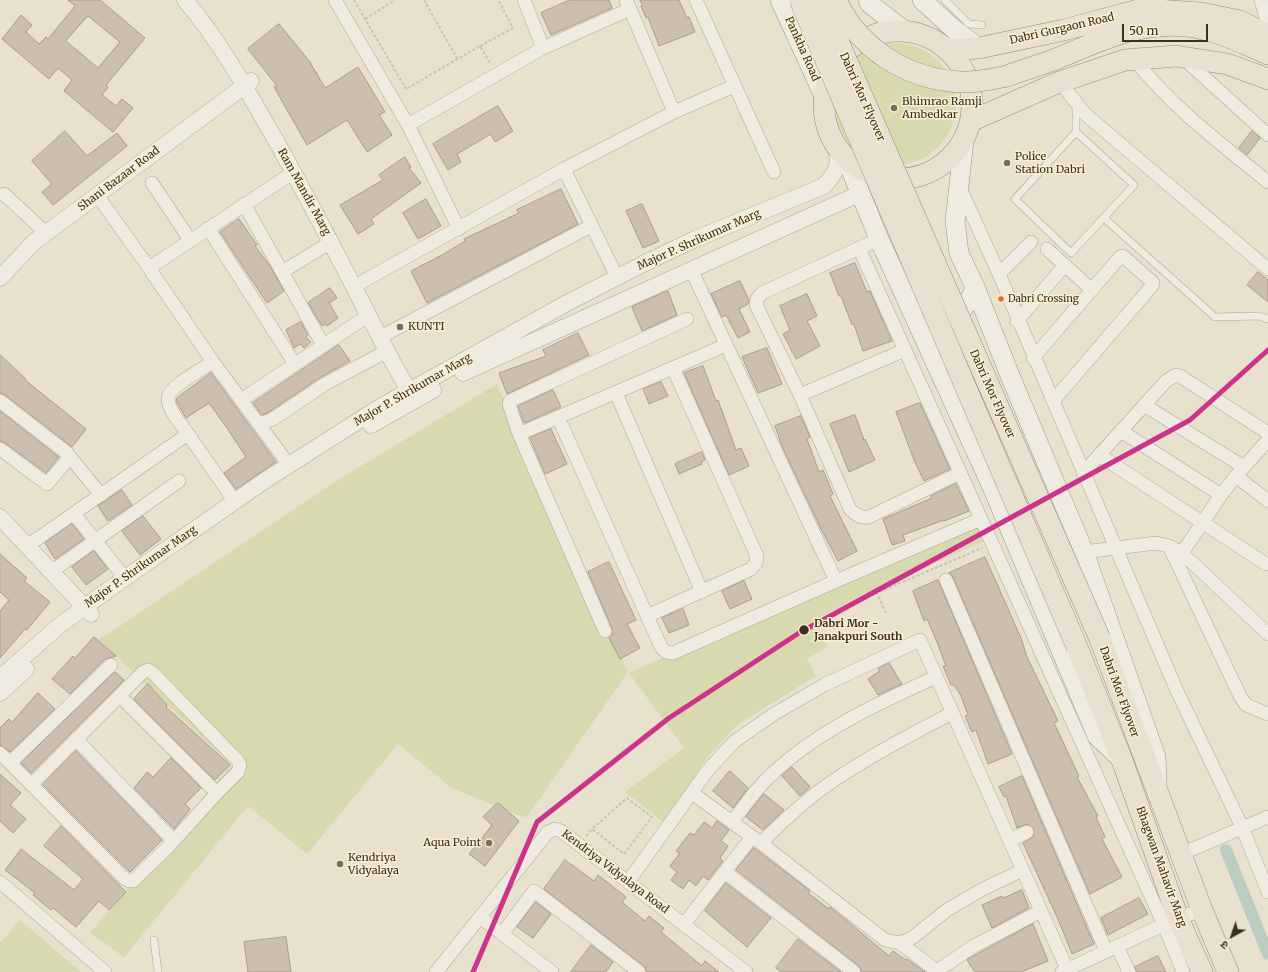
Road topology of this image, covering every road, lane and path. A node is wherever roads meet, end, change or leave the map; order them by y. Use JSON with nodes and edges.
{"nodes":[{"id":1,"x":185,"y":0,"type":"edge"},
{"id":2,"x":197,"y":0,"type":"edge"},
{"id":3,"x":335,"y":0,"type":"edge"},
{"id":4,"x":354,"y":0,"type":"edge"},
{"id":5,"x":395,"y":0,"type":"edge"},
{"id":6,"x":424,"y":0,"type":"edge"},
{"id":7,"x":498,"y":0,"type":"edge"},
{"id":8,"x":524,"y":0,"type":"edge"},
{"id":9,"x":696,"y":0,"type":"edge"},
{"id":10,"x":780,"y":0,"type":"edge"},
{"id":11,"x":800,"y":0,"type":"edge"},
{"id":12,"x":820,"y":0,"type":"edge"},
{"id":13,"x":836,"y":0,"type":"edge"},
{"id":14,"x":868,"y":0,"type":"edge"},
{"id":15,"x":922,"y":0,"type":"edge"},
{"id":16,"x":946,"y":0,"type":"edge"},
{"id":17,"x":1261,"y":0,"type":"edge"},
{"id":18,"x":628,"y":5,"type":"edge"},
{"id":19,"x":365,"y":19,"type":"junction"},
{"id":20,"x":1268,"y":24,"type":"edge"},
{"id":21,"x":982,"y":26,"type":"dead end"},
{"id":22,"x":906,"y":32,"type":"junction"},
{"id":23,"x":1268,"y":35,"type":"edge"},
{"id":24,"x":480,"y":46,"type":"junction"},
{"id":25,"x":543,"y":48,"type":"junction"},
{"id":26,"x":979,"y":48,"type":"junction"},
{"id":27,"x":947,"y":50,"type":"junction"},
{"id":28,"x":1268,"y":54,"type":"edge"},
{"id":29,"x":1182,"y":57,"type":"junction"},
{"id":30,"x":1134,"y":59,"type":"junction"},
{"id":31,"x":458,"y":60,"type":"junction"},
{"id":32,"x":497,"y":74,"type":"junction"},
{"id":33,"x":1268,"y":79,"type":"edge"},
{"id":34,"x":1060,"y":82,"type":"junction"},
{"id":35,"x":247,"y":83,"type":"junction"},
{"id":36,"x":734,"y":86,"type":"junction"},
{"id":37,"x":825,"y":98,"type":"junction"},
{"id":38,"x":1076,"y":104,"type":"junction"},
{"id":39,"x":674,"y":112,"type":"junction"},
{"id":40,"x":408,"y":125,"type":"junction"},
{"id":41,"x":967,"y":130,"type":"junction"},
{"id":42,"x":1076,"y":132,"type":"junction"},
{"id":43,"x":1268,"y":135,"type":"edge"},
{"id":44,"x":842,"y":153,"type":"junction"},
{"id":45,"x":564,"y":169,"type":"junction"},
{"id":46,"x":294,"y":172,"type":"junction"},
{"id":47,"x":774,"y":172,"type":"dead end"},
{"id":48,"x":1268,"y":182,"type":"edge"},
{"id":49,"x":152,"y":183,"type":"dead end"},
{"id":50,"x":959,"y":188,"type":"junction"},
{"id":51,"x":4,"y":194,"type":"dead end"},
{"id":52,"x":859,"y":194,"type":"junction"},
{"id":53,"x":97,"y":195,"type":"junction"},
{"id":54,"x":244,"y":204,"type":"junction"},
{"id":55,"x":1104,"y":218,"type":"junction"},
{"id":56,"x":591,"y":226,"type":"junction"},
{"id":57,"x":208,"y":228,"type":"junction"},
{"id":58,"x":459,"y":228,"type":"junction"},
{"id":59,"x":46,"y":233,"type":"junction"},
{"id":60,"x":879,"y":239,"type":"junction"},
{"id":61,"x":190,"y":240,"type":"junction"},
{"id":62,"x":331,"y":242,"type":"junction"},
{"id":63,"x":1031,"y":242,"type":"dead end"},
{"id":64,"x":859,"y":248,"type":"junction"},
{"id":65,"x":1047,"y":249,"type":"dead end"},
{"id":66,"x":1065,"y":265,"type":"junction"},
{"id":67,"x":149,"y":268,"type":"junction"},
{"id":68,"x":1268,"y":268,"type":"edge"},
{"id":69,"x":692,"y":269,"type":"junction"},
{"id":70,"x":282,"y":272,"type":"junction"},
{"id":71,"x":998,"y":274,"type":"junction"},
{"id":72,"x":617,"y":277,"type":"junction"},
{"id":73,"x":0,"y":278,"type":"edge"},
{"id":74,"x":362,"y":282,"type":"junction"},
{"id":75,"x":976,"y":287,"type":"junction"},
{"id":76,"x":1092,"y":290,"type":"junction"},
{"id":77,"x":369,"y":315,"type":"junction"},
{"id":78,"x":687,"y":319,"type":"dead end"},
{"id":79,"x":915,"y":319,"type":"junction"},
{"id":80,"x":1268,"y":319,"type":"edge"},
{"id":81,"x":1018,"y":321,"type":"junction"},
{"id":82,"x":388,"y":333,"type":"junction"},
{"id":83,"x":323,"y":345,"type":"junction"},
{"id":84,"x":726,"y":345,"type":"junction"},
{"id":85,"x":904,"y":350,"type":"junction"},
{"id":86,"x":387,"y":351,"type":"junction"},
{"id":87,"x":1033,"y":358,"type":"junction"},
{"id":88,"x":213,"y":362,"type":"junction"},
{"id":89,"x":295,"y":364,"type":"junction"},
{"id":90,"x":673,"y":368,"type":"junction"},
{"id":91,"x":616,"y":393,"type":"junction"},
{"id":92,"x":414,"y":395,"type":"junction"},
{"id":93,"x":800,"y":395,"type":"junction"},
{"id":94,"x":241,"y":400,"type":"junction"},
{"id":95,"x":0,"y":401,"type":"edge"},
{"id":96,"x":1052,"y":401,"type":"junction"},
{"id":97,"x":1144,"y":405,"type":"junction"},
{"id":98,"x":558,"y":417,"type":"junction"},
{"id":99,"x":260,"y":424,"type":"junction"},
{"id":100,"x":1121,"y":431,"type":"junction"},
{"id":101,"x":188,"y":434,"type":"junction"},
{"id":102,"x":519,"y":434,"type":"junction"},
{"id":103,"x":1267,"y":440,"type":"edge"},
{"id":104,"x":0,"y":449,"type":"edge"},
{"id":105,"x":1099,"y":455,"type":"junction"},
{"id":106,"x":70,"y":457,"type":"junction"},
{"id":107,"x":289,"y":465,"type":"junction"},
{"id":108,"x":1240,"y":472,"type":"junction"},
{"id":109,"x":960,"y":473,"type":"junction"},
{"id":110,"x":1083,"y":473,"type":"junction"},
{"id":111,"x":179,"y":481,"type":"dead end"},
{"id":112,"x":101,"y":495,"type":"junction"},
{"id":113,"x":1221,"y":495,"type":"junction"},
{"id":114,"x":1268,"y":501,"type":"edge"},
{"id":115,"x":235,"y":502,"type":"junction"},
{"id":116,"x":74,"y":514,"type":"junction"},
{"id":117,"x":0,"y":517,"type":"edge"},
{"id":118,"x":981,"y":518,"type":"junction"},
{"id":119,"x":1203,"y":522,"type":"junction"},
{"id":120,"x":94,"y":541,"type":"junction"},
{"id":121,"x":992,"y":544,"type":"junction"},
{"id":122,"x":27,"y":546,"type":"junction"},
{"id":123,"x":1169,"y":546,"type":"junction"},
{"id":124,"x":1116,"y":549,"type":"junction"},
{"id":125,"x":1084,"y":552,"type":"junction"},
{"id":126,"x":1182,"y":553,"type":"junction"},
{"id":127,"x":1266,"y":564,"type":"dead end"},
{"id":128,"x":51,"y":572,"type":"junction"},
{"id":129,"x":125,"y":578,"type":"junction"},
{"id":130,"x":946,"y":580,"type":"dead end"},
{"id":131,"x":836,"y":581,"type":"junction"},
{"id":132,"x":702,"y":592,"type":"junction"},
{"id":133,"x":88,"y":610,"type":"junction"},
{"id":134,"x":886,"y":612,"type":"dead end"},
{"id":135,"x":647,"y":616,"type":"junction"},
{"id":136,"x":605,"y":631,"type":"dead end"},
{"id":137,"x":1268,"y":634,"type":"edge"},
{"id":138,"x":111,"y":665,"type":"dead end"},
{"id":139,"x":936,"y":677,"type":"junction"},
{"id":140,"x":0,"y":678,"type":"edge"},
{"id":141,"x":0,"y":693,"type":"edge"},
{"id":142,"x":120,"y":696,"type":"junction"},
{"id":143,"x":952,"y":713,"type":"junction"},
{"id":144,"x":1268,"y":714,"type":"edge"},
{"id":145,"x":76,"y":739,"type":"junction"},
{"id":146,"x":0,"y":753,"type":"edge"},
{"id":147,"x":1122,"y":760,"type":"junction"},
{"id":148,"x":10,"y":763,"type":"junction"},
{"id":149,"x":31,"y":785,"type":"junction"},
{"id":150,"x":1157,"y":792,"type":"junction"},
{"id":151,"x":217,"y":793,"type":"junction"},
{"id":152,"x":692,"y":793,"type":"junction"},
{"id":153,"x":1268,"y":817,"type":"edge"},
{"id":154,"x":732,"y":822,"type":"junction"},
{"id":155,"x":592,"y":829,"type":"junction"},
{"id":156,"x":1237,"y":830,"type":"junction"},
{"id":157,"x":1027,"y":832,"type":"dead end"},
{"id":158,"x":757,"y":840,"type":"junction"},
{"id":159,"x":1010,"y":840,"type":"junction"},
{"id":160,"x":171,"y":842,"type":"junction"},
{"id":161,"x":578,"y":844,"type":"junction"},
{"id":162,"x":1181,"y":854,"type":"junction"},
{"id":163,"x":1023,"y":870,"type":"junction"},
{"id":164,"x":725,"y":872,"type":"junction"},
{"id":165,"x":0,"y":882,"type":"edge"},
{"id":166,"x":628,"y":882,"type":"junction"},
{"id":167,"x":1268,"y":892,"type":"edge"},
{"id":168,"x":1202,"y":910,"type":"junction"},
{"id":169,"x":1041,"y":911,"type":"junction"},
{"id":170,"x":480,"y":917,"type":"junction"},
{"id":171,"x":1171,"y":921,"type":"junction"},
{"id":172,"x":684,"y":924,"type":"junction"},
{"id":173,"x":502,"y":934,"type":"junction"},
{"id":174,"x":154,"y":940,"type":"dead end"},
{"id":175,"x":900,"y":943,"type":"junction"},
{"id":176,"x":1112,"y":949,"type":"junction"},
{"id":177,"x":1064,"y":970,"type":"edge"},
{"id":178,"x":105,"y":972,"type":"edge"},
{"id":179,"x":158,"y":972,"type":"edge"},
{"id":180,"x":436,"y":972,"type":"edge"},
{"id":181,"x":552,"y":972,"type":"edge"},
{"id":182,"x":639,"y":972,"type":"edge"},
{"id":183,"x":746,"y":972,"type":"edge"},
{"id":184,"x":854,"y":972,"type":"edge"},
{"id":185,"x":1128,"y":972,"type":"edge"},
{"id":186,"x":1183,"y":972,"type":"edge"},
{"id":187,"x":1202,"y":972,"type":"edge"},
{"id":188,"x":1228,"y":972,"type":"edge"}],
"edges":[{"from":1,"to":35,"type":"street","name":"Ram Mandir Marg"},
{"from":2,"to":35,"type":"street","name":"Ram Mandir Marg"},
{"from":3,"to":40,"type":"street"},
{"from":4,"to":19,"type":"path"},
{"from":5,"to":19,"type":"path"},
{"from":6,"to":31,"type":"path"},
{"from":7,"to":24,"type":"path"},
{"from":8,"to":25,"type":"street"},
{"from":9,"to":36,"type":"street"},
{"from":10,"to":37,"type":"main road","name":"Pankha Road"},
{"from":11,"to":147,"type":"main road","name":"Dabri Mor Flyover","bridge":true},
{"from":12,"to":150,"type":"main road","name":"Dabri Mor Flyover","bridge":true},
{"from":13,"to":28,"type":"main road","bridge":true},
{"from":14,"to":22,"type":"main road"},
{"from":15,"to":26,"type":"main road"},
{"from":16,"to":21,"type":"lane"},
{"from":17,"to":20,"type":"street"},
{"from":18,"to":25,"type":"street"},
{"from":18,"to":39,"type":"street"},
{"from":19,"to":31,"type":"path"},
{"from":22,"to":27,"type":"main road"},
{"from":22,"to":37,"type":"main road"},
{"from":23,"to":26,"type":"main road","name":"Dabri Gurgaon Road"},
{"from":24,"to":31,"type":"path"},
{"from":24,"to":32,"type":"path"},
{"from":25,"to":32,"type":"street"},
{"from":26,"to":27,"type":"main road","name":"Dabri Gurgaon Road"},
{"from":27,"to":41,"type":"main road"},
{"from":29,"to":30,"type":"main road"},
{"from":29,"to":33,"type":"main road"},
{"from":29,"to":43,"type":"street"},
{"from":30,"to":34,"type":"main road"},
{"from":30,"to":48,"type":"street"},
{"from":32,"to":40,"type":"street"},
{"from":34,"to":38,"type":"street"},
{"from":34,"to":41,"type":"main road"},
{"from":35,"to":46,"type":"street","name":"Ram Mandir Marg"},
{"from":35,"to":53,"type":"street","name":"Shani Bazaar Road"},
{"from":35,"to":74,"type":"street","name":"Ram Mandir Marg"},
{"from":36,"to":39,"type":"street"},
{"from":36,"to":47,"type":"street"},
{"from":37,"to":44,"type":"main road"},
{"from":38,"to":42,"type":"lane"},
{"from":38,"to":68,"type":"street"},
{"from":39,"to":45,"type":"street"},
{"from":40,"to":58,"type":"street"},
{"from":41,"to":44,"type":"main road"},
{"from":41,"to":50,"type":"main road"},
{"from":42,"to":55,"type":"lane"},
{"from":42,"to":55,"type":"lane"},
{"from":44,"to":52,"type":"main road"},
{"from":44,"to":72,"type":"street","name":"Major P. Shrikumar Marg"},
{"from":45,"to":56,"type":"street"},
{"from":45,"to":58,"type":"street"},
{"from":46,"to":54,"type":"street"},
{"from":46,"to":62,"type":"street","name":"Ram Mandir Marg"},
{"from":49,"to":61,"type":"street"},
{"from":50,"to":71,"type":"street"},
{"from":50,"to":75,"type":"main road"},
{"from":51,"to":59,"type":"street"},
{"from":52,"to":60,"type":"main road"},
{"from":52,"to":69,"type":"street","name":"Major P. Shrikumar Marg"},
{"from":53,"to":59,"type":"street","name":"Shani Bazaar Road"},
{"from":53,"to":67,"type":"street"},
{"from":54,"to":57,"type":"street"},
{"from":54,"to":70,"type":"street"},
{"from":55,"to":80,"type":"lane"},
{"from":56,"to":72,"type":"street"},
{"from":56,"to":82,"type":"street"},
{"from":57,"to":61,"type":"street"},
{"from":57,"to":89,"type":"street"},
{"from":58,"to":74,"type":"street"},
{"from":59,"to":73,"type":"street","name":"Shani Bazaar Road"},
{"from":60,"to":64,"type":"street"},
{"from":60,"to":79,"type":"main road"},
{"from":61,"to":67,"type":"street"},
{"from":62,"to":70,"type":"street"},
{"from":62,"to":77,"type":"street","name":"Ram Mandir Marg"},
{"from":63,"to":71,"type":"street"},
{"from":64,"to":85,"type":"street"},
{"from":64,"to":93,"type":"street"},
{"from":65,"to":66,"type":"street"},
{"from":66,"to":76,"type":"street"},
{"from":66,"to":81,"type":"street"},
{"from":67,"to":88,"type":"street"},
{"from":69,"to":84,"type":"street"},
{"from":69,"to":92,"type":"street","name":"Major P. Shrikumar Marg"},
{"from":70,"to":83,"type":"street"},
{"from":71,"to":81,"type":"street"},
{"from":72,"to":92,"type":"street","name":"Major P. Shrikumar Marg"},
{"from":74,"to":82,"type":"street","name":"Ram Mandir Marg"},
{"from":75,"to":79,"type":"main road"},
{"from":75,"to":125,"type":"main road"},
{"from":76,"to":87,"type":"street"},
{"from":76,"to":96,"type":"street"},
{"from":77,"to":83,"type":"street"},
{"from":77,"to":86,"type":"street","name":"Ram Mandir Marg"},
{"from":78,"to":102,"type":"street"},
{"from":79,"to":147,"type":"main road"},
{"from":81,"to":87,"type":"street"},
{"from":82,"to":92,"type":"street","name":"Ram Mandir Marg"},
{"from":83,"to":89,"type":"street"},
{"from":84,"to":90,"type":"street"},
{"from":84,"to":131,"type":"street"},
{"from":85,"to":93,"type":"street"},
{"from":85,"to":109,"type":"street"},
{"from":86,"to":92,"type":"street","name":"Ram Mandir Marg"},
{"from":86,"to":99,"type":"street"},
{"from":87,"to":96,"type":"street"},
{"from":88,"to":94,"type":"street"},
{"from":88,"to":101,"type":"street"},
{"from":89,"to":94,"type":"street"},
{"from":90,"to":91,"type":"street"},
{"from":90,"to":132,"type":"street"},
{"from":91,"to":98,"type":"street"},
{"from":91,"to":132,"type":"street"},
{"from":92,"to":107,"type":"street","name":"Major P. Shrikumar Marg"},
{"from":92,"to":133,"type":"street","name":"Major P. Shrikumar Marg"},
{"from":93,"to":109,"type":"street"},
{"from":94,"to":99,"type":"street"},
{"from":95,"to":106,"type":"street"},
{"from":96,"to":110,"type":"street"},
{"from":97,"to":100,"type":"street"},
{"from":97,"to":103,"type":"street"},
{"from":97,"to":108,"type":"street"},
{"from":98,"to":102,"type":"street"},
{"from":98,"to":135,"type":"street"},
{"from":99,"to":107,"type":"street"},
{"from":100,"to":105,"type":"street"},
{"from":100,"to":113,"type":"street"},
{"from":101,"to":112,"type":"street"},
{"from":101,"to":115,"type":"street"},
{"from":102,"to":136,"type":"street"},
{"from":103,"to":108,"type":"street"},
{"from":104,"to":106,"type":"street"},
{"from":105,"to":110,"type":"street"},
{"from":105,"to":119,"type":"street"},
{"from":106,"to":112,"type":"street"},
{"from":107,"to":115,"type":"street","name":"Major P. Shrikumar Marg"},
{"from":108,"to":113,"type":"street"},
{"from":108,"to":114,"type":"street"},
{"from":109,"to":118,"type":"street"},
{"from":110,"to":124,"type":"street"},
{"from":111,"to":120,"type":"street"},
{"from":112,"to":116,"type":"street"},
{"from":113,"to":119,"type":"street"},
{"from":115,"to":129,"type":"street","name":"Major P. Shrikumar Marg"},
{"from":116,"to":120,"type":"street"},
{"from":116,"to":122,"type":"street"},
{"from":117,"to":122,"type":"street"},
{"from":118,"to":121,"type":"street"},
{"from":118,"to":131,"type":"street"},
{"from":119,"to":126,"type":"street"},
{"from":119,"to":127,"type":"street"},
{"from":120,"to":128,"type":"street"},
{"from":120,"to":129,"type":"street"},
{"from":121,"to":134,"type":"path"},
{"from":121,"to":171,"type":"street"},
{"from":122,"to":128,"type":"street"},
{"from":123,"to":124,"type":"street"},
{"from":123,"to":126,"type":"street"},
{"from":123,"to":144,"type":"street"},
{"from":124,"to":125,"type":"street"},
{"from":124,"to":156,"type":"street"},
{"from":125,"to":150,"type":"main road"},
{"from":126,"to":137,"type":"street"},
{"from":128,"to":133,"type":"street"},
{"from":129,"to":133,"type":"street","name":"Major P. Shrikumar Marg"},
{"from":130,"to":176,"type":"street"},
{"from":131,"to":135,"type":"street"},
{"from":132,"to":135,"type":"street"},
{"from":133,"to":140,"type":"street","name":"Major P. Shrikumar Marg"},
{"from":133,"to":141,"type":"street","name":"Major P. Shrikumar Marg"},
{"from":138,"to":148,"type":"street"},
{"from":139,"to":143,"type":"street"},
{"from":139,"to":152,"type":"street"},
{"from":139,"to":154,"type":"street"},
{"from":142,"to":145,"type":"street"},
{"from":142,"to":151,"type":"street"},
{"from":142,"to":151,"type":"street"},
{"from":143,"to":158,"type":"street"},
{"from":143,"to":159,"type":"street"},
{"from":145,"to":149,"type":"street"},
{"from":145,"to":160,"type":"street"},
{"from":146,"to":148,"type":"street"},
{"from":147,"to":171,"type":"main road","name":"Bhagwan Mahavir Marg"},
{"from":148,"to":149,"type":"street"},
{"from":149,"to":160,"type":"street"},
{"from":150,"to":162,"type":"main road","name":"Bhagwan Mahavir Marg"},
{"from":151,"to":160,"type":"street"},
{"from":152,"to":154,"type":"street"},
{"from":152,"to":166,"type":"street"},
{"from":153,"to":156,"type":"street"},
{"from":154,"to":158,"type":"street"},
{"from":155,"to":155,"type":"path"},
{"from":155,"to":161,"type":"path"},
{"from":156,"to":162,"type":"street"},
{"from":156,"to":167,"type":"street"},
{"from":157,"to":159,"type":"street"},
{"from":158,"to":164,"type":"street"},
{"from":158,"to":175,"type":"street"},
{"from":159,"to":163,"type":"street"},
{"from":161,"to":166,"type":"street","name":"Kendriya Vidyalaya Road"},
{"from":161,"to":170,"type":"street","name":"Kendriya Vidyalaya Road"},
{"from":162,"to":168,"type":"main road","name":"Bhagwan Mahavir Marg"},
{"from":163,"to":169,"type":"street"},
{"from":163,"to":175,"type":"street"},
{"from":164,"to":172,"type":"street"},
{"from":164,"to":184,"type":"street"},
{"from":165,"to":178,"type":"street"},
{"from":166,"to":172,"type":"street","name":"Kendriya Vidyalaya Road"},
{"from":168,"to":171,"type":"street"},
{"from":168,"to":188,"type":"main road","name":"Bhagwan Mahavir Marg"},
{"from":169,"to":175,"type":"street"},
{"from":169,"to":177,"type":"street"},
{"from":170,"to":173,"type":"street"},
{"from":170,"to":180,"type":"street","name":"Kendriya Vidyalaya Road"},
{"from":171,"to":176,"type":"street"},
{"from":171,"to":186,"type":"street"},
{"from":171,"to":187,"type":"main road","name":"Bhagwan Mahavir Marg"},
{"from":172,"to":183,"type":"street","name":"Kendriya Vidyalaya Road"},
{"from":173,"to":181,"type":"street"},
{"from":173,"to":182,"type":"street"},
{"from":174,"to":179,"type":"lane"},
{"from":176,"to":177,"type":"street"},
{"from":176,"to":185,"type":"street"}]}
